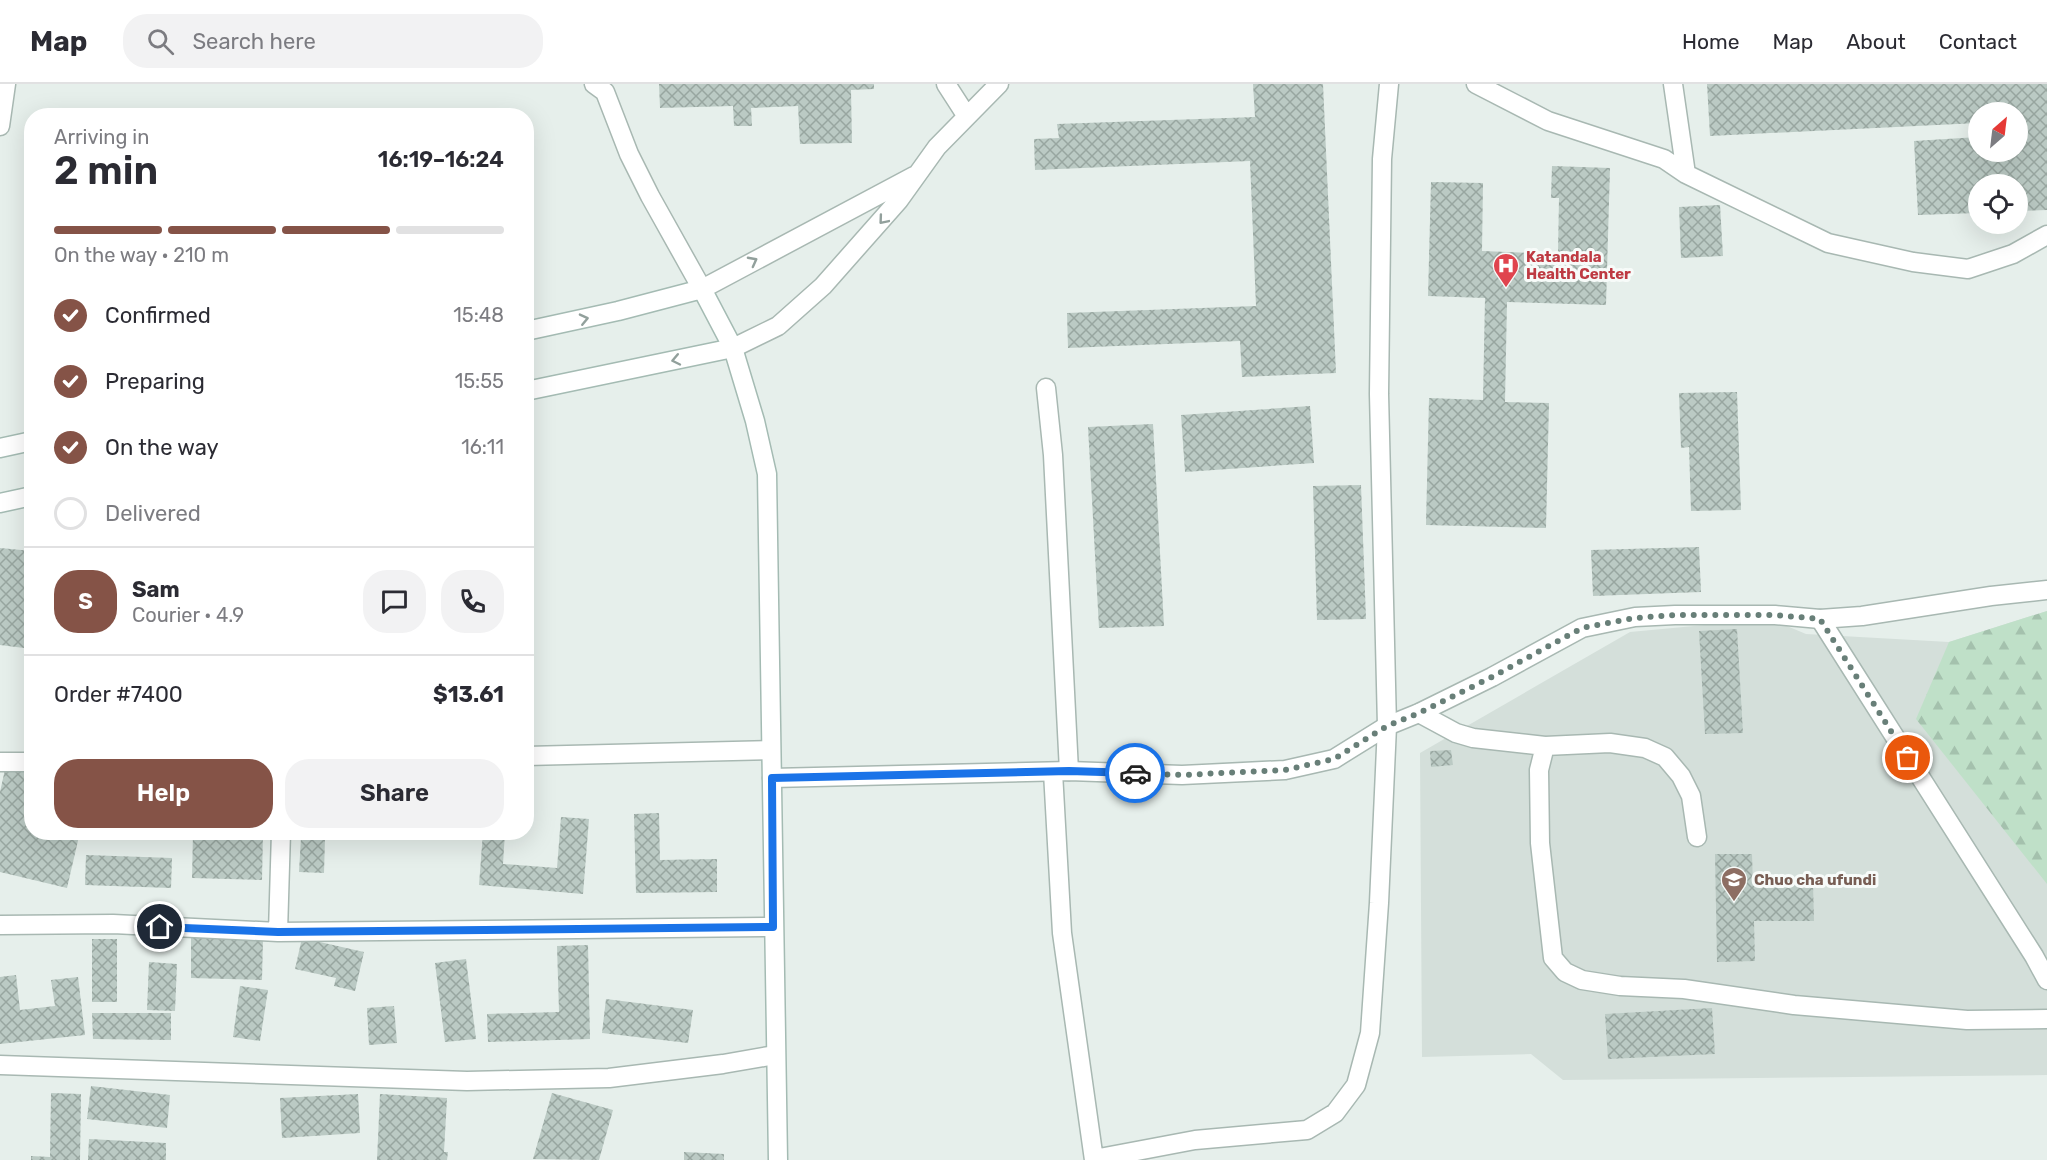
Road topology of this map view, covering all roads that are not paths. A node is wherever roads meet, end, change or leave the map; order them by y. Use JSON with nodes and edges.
{"nodes":[{"id":1,"x":6,"y":84,"type":"edge"},
{"id":2,"x":946,"y":84,"type":"edge"},
{"id":3,"x":999,"y":84,"type":"edge"},
{"id":4,"x":1389,"y":84,"type":"edge"},
{"id":5,"x":1476,"y":84,"type":"edge"},
{"id":6,"x":1673,"y":84,"type":"edge"},
{"id":7,"x":601,"y":87,"type":"edge"},
{"id":8,"x":966,"y":115,"type":"junction"},
{"id":9,"x":0,"y":126,"type":"edge"},
{"id":10,"x":918,"y":173,"type":"junction"},
{"id":11,"x":1686,"y":174,"type":"junction"},
{"id":12,"x":2047,"y":236,"type":"edge"},
{"id":13,"x":702,"y":289,"type":"junction"},
{"id":14,"x":534,"y":329,"type":"edge"},
{"id":15,"x":733,"y":348,"type":"junction"},
{"id":16,"x":1046,"y":388,"type":"dead end"},
{"id":17,"x":534,"y":389,"type":"edge"},
{"id":18,"x":24,"y":443,"type":"edge"},
{"id":19,"x":0,"y":448,"type":"edge"},
{"id":20,"x":24,"y":498,"type":"edge"},
{"id":21,"x":0,"y":503,"type":"edge"},
{"id":22,"x":2047,"y":590,"type":"edge"},
{"id":23,"x":1820,"y":619,"type":"junction"},
{"id":24,"x":1419,"y":713,"type":"junction"},
{"id":25,"x":1387,"y":726,"type":"junction"},
{"id":26,"x":1545,"y":746,"type":"junction"},
{"id":27,"x":770,"y":750,"type":"junction"},
{"id":28,"x":534,"y":756,"type":"edge"},
{"id":29,"x":0,"y":762,"type":"edge"},
{"id":30,"x":24,"y":762,"type":"edge"},
{"id":31,"x":1061,"y":772,"type":"junction"},
{"id":32,"x":772,"y":778,"type":"junction"},
{"id":33,"x":1697,"y":837,"type":"dead end"},
{"id":34,"x":281,"y":840,"type":"edge"},
{"id":35,"x":0,"y":925,"type":"edge"},
{"id":36,"x":773,"y":927,"type":"junction"},
{"id":37,"x":278,"y":932,"type":"junction"},
{"id":38,"x":2047,"y":980,"type":"edge"},
{"id":39,"x":2047,"y":1019,"type":"edge"},
{"id":40,"x":775,"y":1055,"type":"junction"},
{"id":41,"x":0,"y":1065,"type":"edge"},
{"id":42,"x":1094,"y":1159,"type":"edge"},
{"id":43,"x":778,"y":1160,"type":"edge"}],
"edges":[{"from":1,"to":9,"type":"street"},
{"from":2,"to":8,"type":"street"},
{"from":3,"to":8,"type":"street"},
{"from":4,"to":25,"type":"street"},
{"from":5,"to":11,"type":"street"},
{"from":6,"to":11,"type":"street"},
{"from":7,"to":13,"type":"street"},
{"from":8,"to":10,"type":"street"},
{"from":13,"to":10,"type":"street","one_way":true},
{"from":10,"to":15,"type":"street","one_way":true},
{"from":11,"to":12,"type":"street"},
{"from":14,"to":13,"type":"street","one_way":true},
{"from":13,"to":15,"type":"street"},
{"from":15,"to":17,"type":"street","one_way":true},
{"from":15,"to":27,"type":"street"},
{"from":16,"to":31,"type":"street"},
{"from":18,"to":19,"type":"street"},
{"from":20,"to":21,"type":"street"},
{"from":22,"to":23,"type":"street"},
{"from":23,"to":24,"type":"street"},
{"from":23,"to":38,"type":"street"},
{"from":24,"to":25,"type":"street"},
{"from":24,"to":26,"type":"street"},
{"from":25,"to":31,"type":"street"},
{"from":25,"to":42,"type":"street"},
{"from":26,"to":33,"type":"street"},
{"from":26,"to":39,"type":"street"},
{"from":27,"to":28,"type":"street"},
{"from":27,"to":32,"type":"street"},
{"from":29,"to":30,"type":"street"},
{"from":31,"to":32,"type":"street"},
{"from":31,"to":42,"type":"street"},
{"from":32,"to":36,"type":"street"},
{"from":34,"to":37,"type":"street"},
{"from":35,"to":37,"type":"street"},
{"from":36,"to":37,"type":"street"},
{"from":36,"to":40,"type":"street"},
{"from":40,"to":41,"type":"street"},
{"from":40,"to":43,"type":"street"}]}
